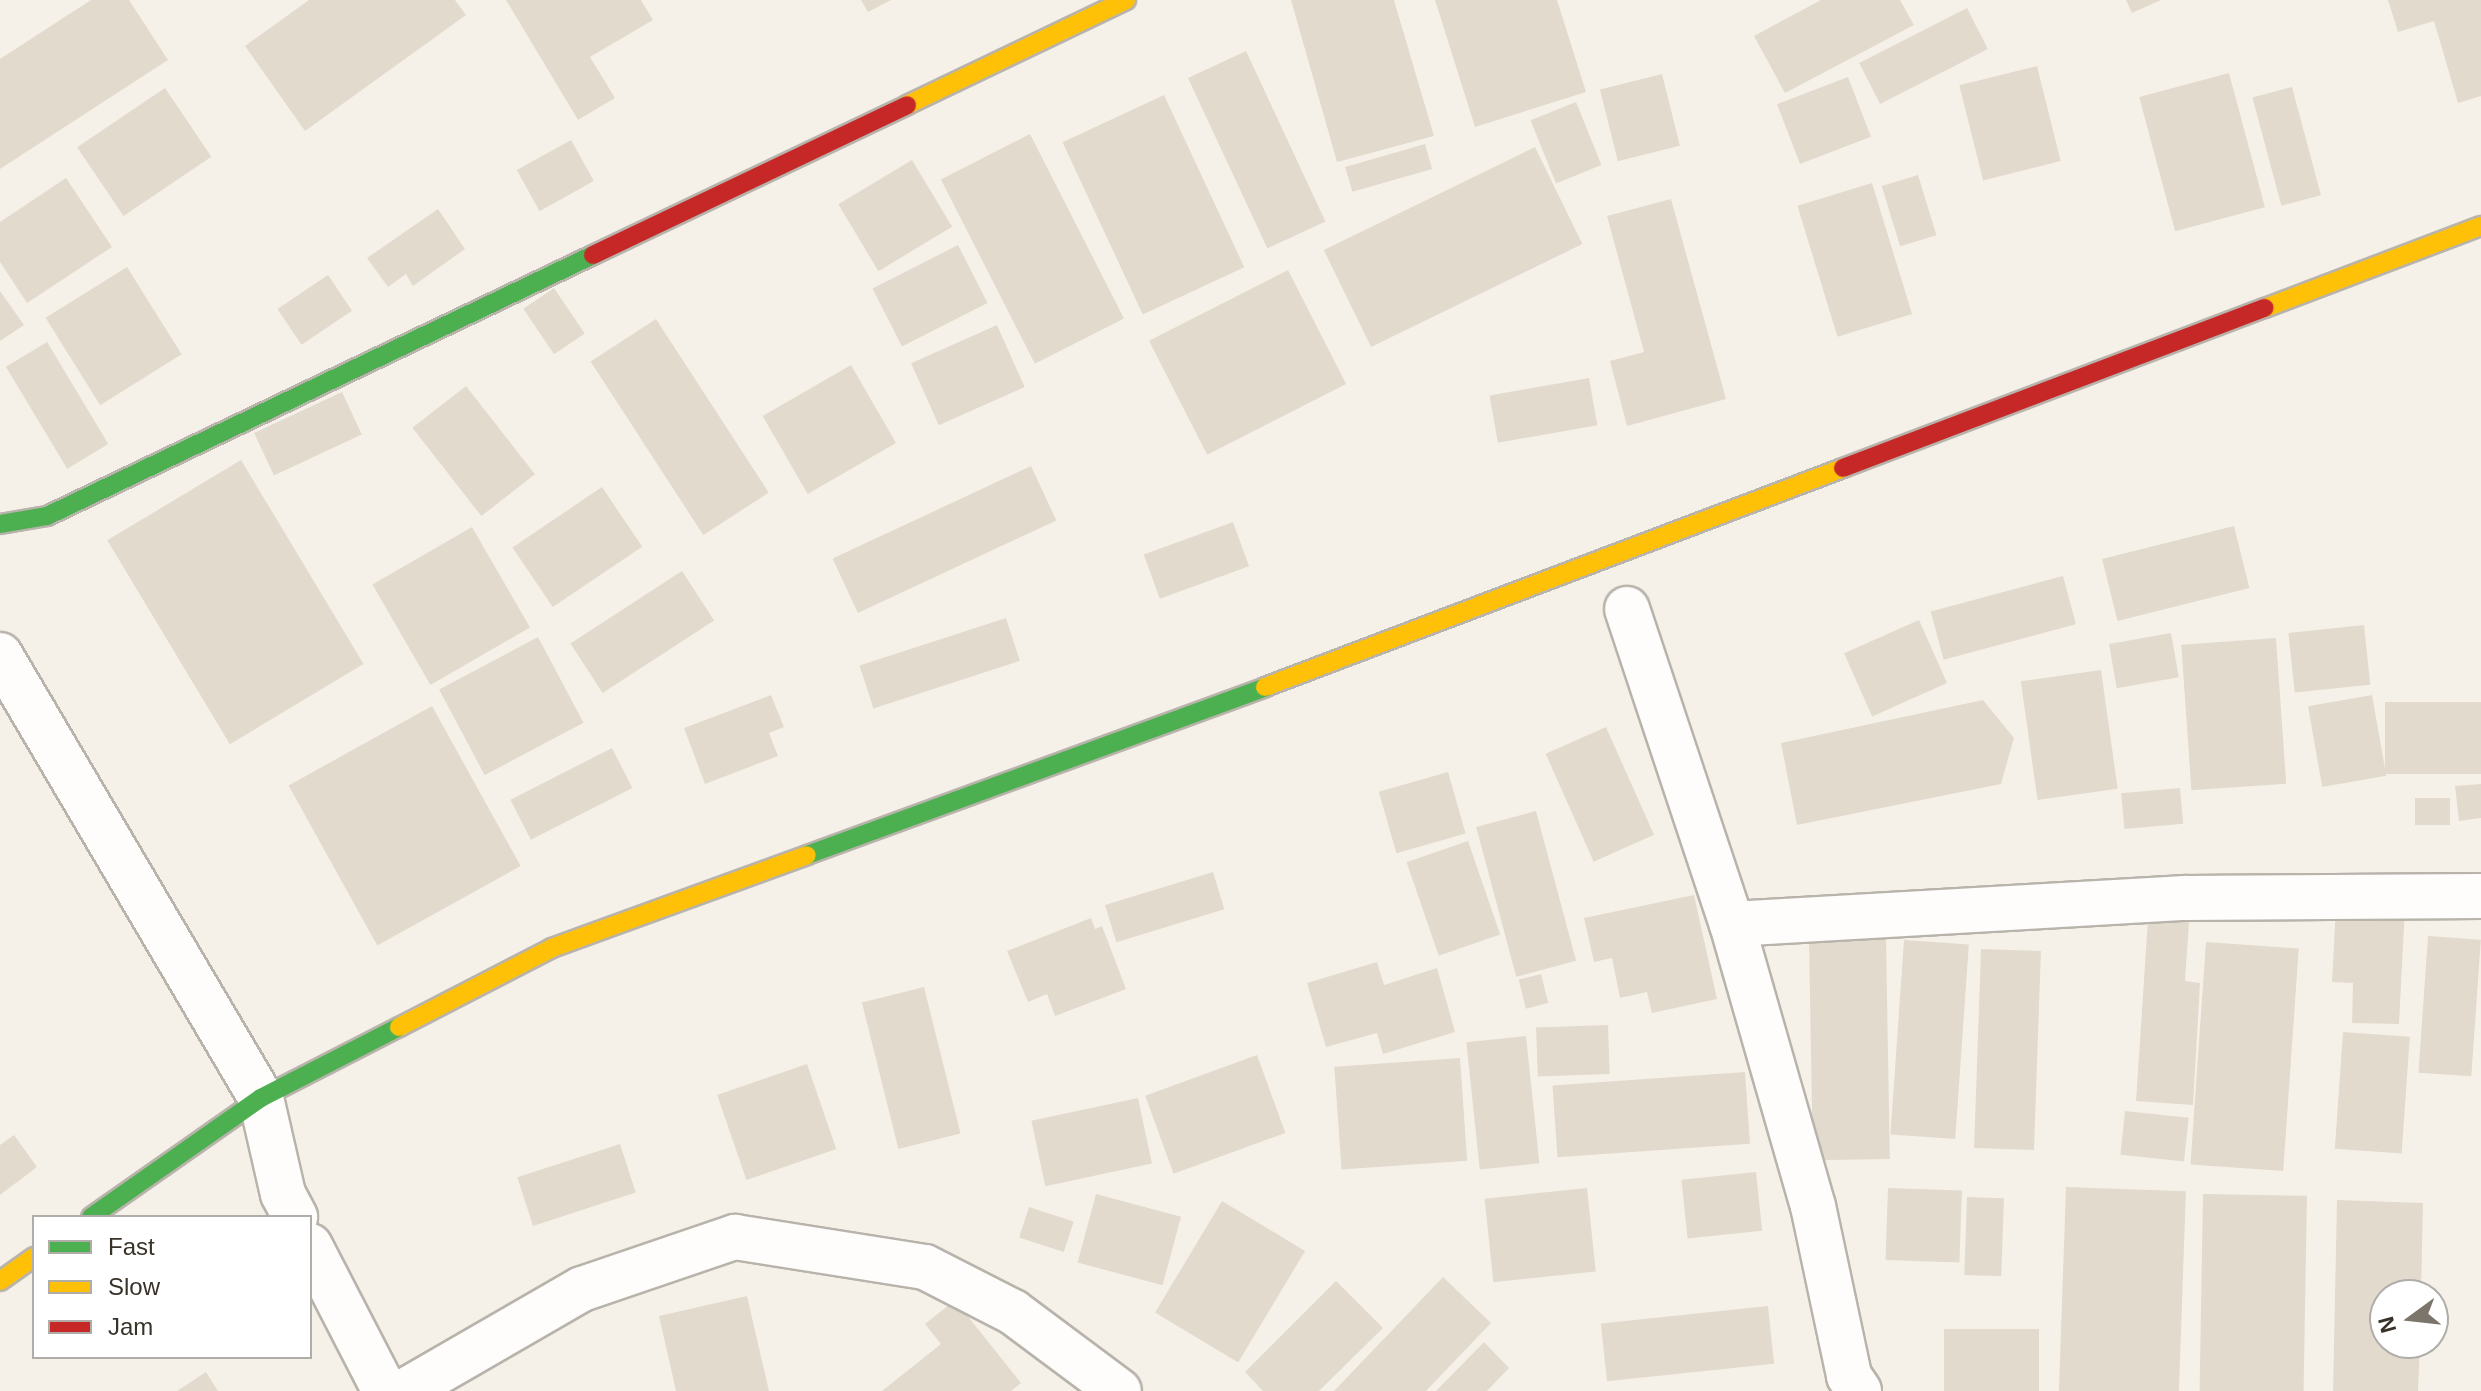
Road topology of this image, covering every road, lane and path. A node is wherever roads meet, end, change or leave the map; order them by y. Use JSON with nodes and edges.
{"nodes":[{"id":1,"x":1126,"y":0,"type":"edge"},
{"id":2,"x":2481,"y":226,"type":"edge"},
{"id":3,"x":0,"y":524,"type":"edge"},
{"id":4,"x":1627,"y":609,"type":"dead end"},
{"id":5,"x":0,"y":655,"type":"edge"},
{"id":6,"x":2481,"y":896,"type":"edge"},
{"id":7,"x":1732,"y":924,"type":"junction"},
{"id":8,"x":261,"y":1098,"type":"junction"},
{"id":9,"x":94,"y":1215,"type":"edge"},
{"id":10,"x":294,"y":1215,"type":"edge"},
{"id":11,"x":312,"y":1250,"type":"edge"},
{"id":12,"x":32,"y":1258,"type":"edge"},
{"id":13,"x":0,"y":1281,"type":"edge"},
{"id":14,"x":385,"y":1391,"type":"edge"},
{"id":15,"x":405,"y":1391,"type":"edge"},
{"id":16,"x":1119,"y":1391,"type":"edge"},
{"id":17,"x":1859,"y":1391,"type":"edge"}],
"edges":[{"from":1,"to":3,"type":"main road"},
{"from":2,"to":8,"type":"main road"},
{"from":4,"to":7,"type":"street"},
{"from":5,"to":8,"type":"street"},
{"from":6,"to":7,"type":"street"},
{"from":7,"to":17,"type":"street"},
{"from":8,"to":9,"type":"main road"},
{"from":8,"to":10,"type":"street"},
{"from":11,"to":14,"type":"street"},
{"from":12,"to":13,"type":"main road"},
{"from":15,"to":16,"type":"street"}]}
